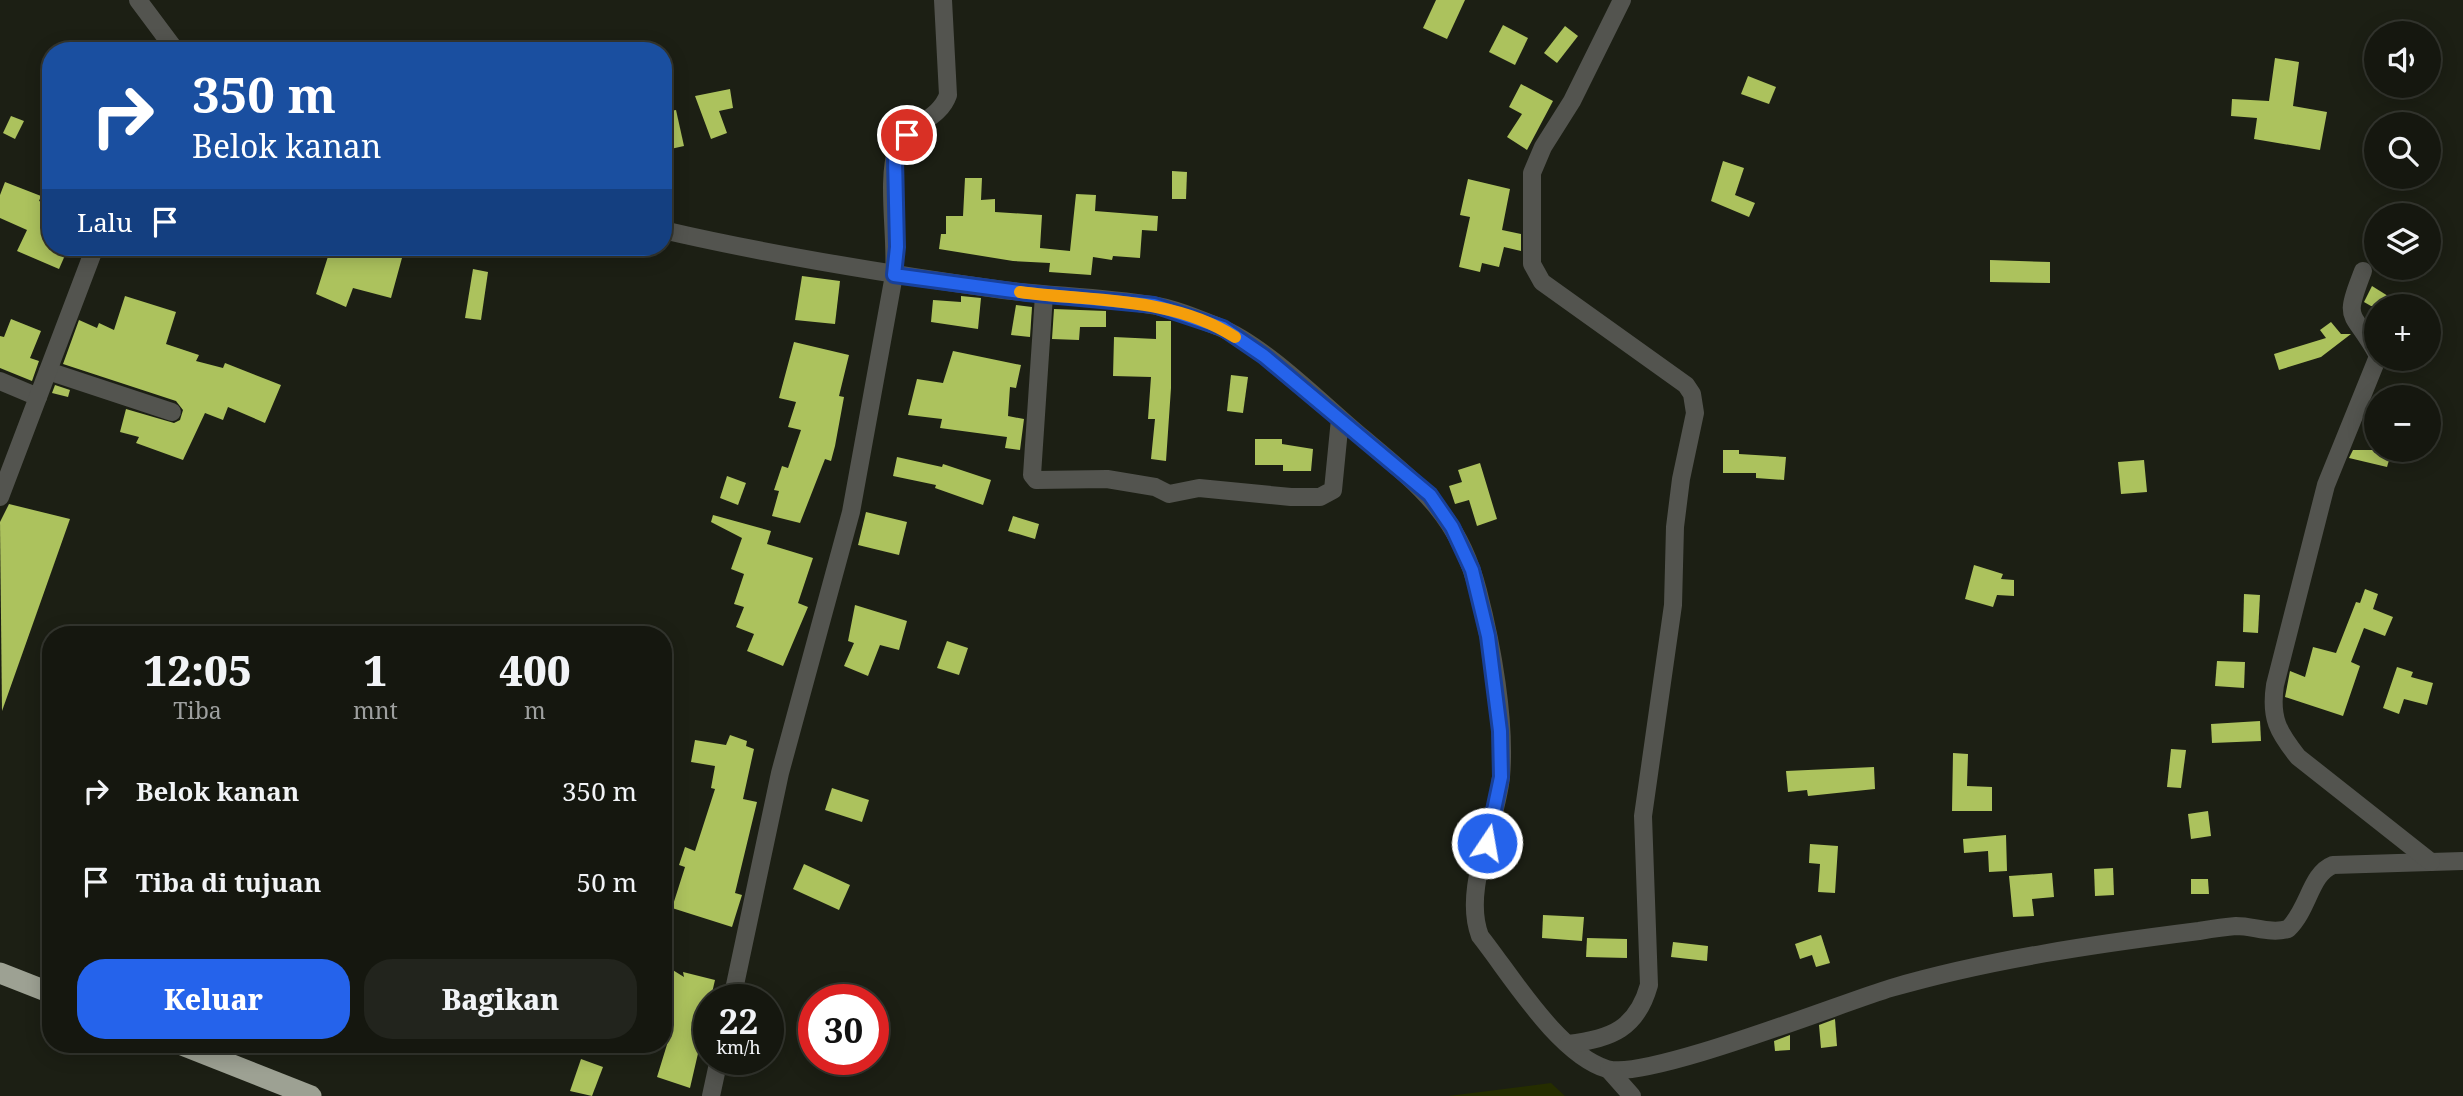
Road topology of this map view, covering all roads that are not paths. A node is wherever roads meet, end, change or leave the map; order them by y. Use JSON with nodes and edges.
{"nodes":[{"id":1,"x":138,"y":0,"type":"edge"},
{"id":2,"x":943,"y":0,"type":"edge"},
{"id":3,"x":1622,"y":0,"type":"edge"},
{"id":4,"x":167,"y":42,"type":"edge"},
{"id":5,"x":672,"y":232,"type":"edge"},
{"id":6,"x":92,"y":256,"type":"edge"},
{"id":7,"x":2363,"y":271,"type":"dead end"},
{"id":8,"x":894,"y":275,"type":"junction"},
{"id":9,"x":1044,"y":295,"type":"junction"},
{"id":10,"x":2364,"y":335,"type":"edge"},
{"id":11,"x":48,"y":371,"type":"junction"},
{"id":12,"x":2372,"y":371,"type":"edge"},
{"id":13,"x":0,"y":381,"type":"edge"},
{"id":14,"x":38,"y":397,"type":"junction"},
{"id":15,"x":172,"y":412,"type":"dead end"},
{"id":16,"x":1340,"y":419,"type":"junction"},
{"id":17,"x":0,"y":497,"type":"edge"},
{"id":18,"x":2463,"y":861,"type":"edge"},
{"id":19,"x":2431,"y":862,"type":"junction"},
{"id":20,"x":0,"y":973,"type":"edge"},
{"id":21,"x":735,"y":984,"type":"edge"},
{"id":22,"x":42,"y":989,"type":"edge"},
{"id":23,"x":1568,"y":1044,"type":"junction"},
{"id":24,"x":202,"y":1053,"type":"edge"},
{"id":25,"x":1609,"y":1070,"type":"junction"},
{"id":26,"x":716,"y":1075,"type":"edge"},
{"id":27,"x":311,"y":1096,"type":"edge"},
{"id":28,"x":711,"y":1096,"type":"edge"},
{"id":29,"x":1632,"y":1096,"type":"edge"}],
"edges":[{"from":1,"to":4,"type":"street"},
{"from":2,"to":8,"type":"street"},
{"from":3,"to":23,"type":"street"},
{"from":5,"to":8,"type":"street"},
{"from":6,"to":11,"type":"street"},
{"from":7,"to":10,"type":"street"},
{"from":8,"to":9,"type":"street"},
{"from":8,"to":21,"type":"street"},
{"from":9,"to":16,"type":"street"},
{"from":9,"to":16,"type":"street"},
{"from":11,"to":14,"type":"street"},
{"from":11,"to":15,"type":"street"},
{"from":12,"to":19,"type":"street"},
{"from":13,"to":14,"type":"street"},
{"from":14,"to":17,"type":"street"},
{"from":16,"to":23,"type":"street"},
{"from":18,"to":19,"type":"street"},
{"from":19,"to":25,"type":"street"},
{"from":20,"to":22,"type":"highway"},
{"from":23,"to":25,"type":"street"},
{"from":24,"to":27,"type":"highway"},
{"from":25,"to":29,"type":"street"},
{"from":26,"to":28,"type":"street"}]}
